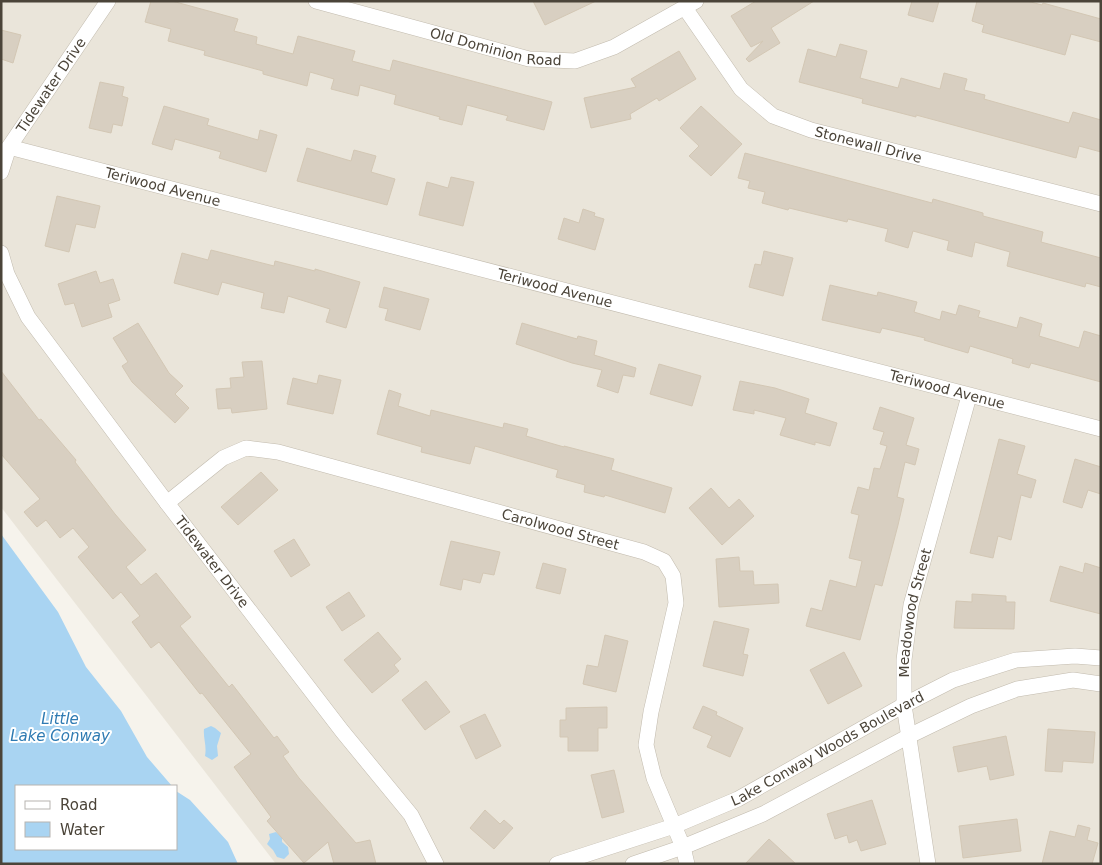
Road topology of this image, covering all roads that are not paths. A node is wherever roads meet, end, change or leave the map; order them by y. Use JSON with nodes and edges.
{"nodes":[{"id":1,"x":108,"y":1,"type":"edge"},
{"id":2,"x":316,"y":1,"type":"edge"},
{"id":3,"x":344,"y":5,"type":"edge"},
{"id":4,"x":690,"y":5,"type":"edge"},
{"id":5,"x":10,"y":147,"type":"junction"},
{"id":6,"x":1,"y":172,"type":"edge"},
{"id":7,"x":1101,"y":204,"type":"edge"},
{"id":8,"x":1,"y":253,"type":"edge"},
{"id":9,"x":969,"y":396,"type":"junction"},
{"id":10,"x":1101,"y":429,"type":"edge"},
{"id":11,"x":167,"y":503,"type":"junction"},
{"id":12,"x":1101,"y":658,"type":"edge"},
{"id":13,"x":1101,"y":684,"type":"edge"},
{"id":14,"x":904,"y":705,"type":"junction"},
{"id":15,"x":909,"y":736,"type":"junction"},
{"id":16,"x":674,"y":826,"type":"junction"},
{"id":17,"x":683,"y":847,"type":"junction"},
{"id":18,"x":436,"y":864,"type":"edge"},
{"id":19,"x":557,"y":864,"type":"edge"},
{"id":20,"x":633,"y":864,"type":"edge"},
{"id":21,"x":687,"y":864,"type":"edge"},
{"id":22,"x":928,"y":864,"type":"edge"}],
"edges":[{"from":1,"to":5,"type":"street","name":"Tidewater Drive"},
{"from":2,"to":3,"type":"street","name":"Old Dominion Road"},
{"from":3,"to":4,"type":"street","name":"Old Dominion Road"},
{"from":4,"to":7,"type":"street","name":"Stonewall Drive"},
{"from":5,"to":6,"type":"street","name":"Tidewater Drive"},
{"from":5,"to":9,"type":"street","name":"Teriwood Avenue"},
{"from":8,"to":11,"type":"street","name":"Tidewater Drive"},
{"from":9,"to":10,"type":"street","name":"Teriwood Avenue"},
{"from":9,"to":14,"type":"street","name":"Meadowood Street"},
{"from":11,"to":16,"type":"street","name":"Carolwood Street"},
{"from":11,"to":18,"type":"street","name":"Tidewater Drive"},
{"from":12,"to":14,"type":"street","name":"Lake Conway Woods Boulevard"},
{"from":13,"to":15,"type":"street","name":"Lake Conway Woods Boulevard"},
{"from":14,"to":15,"type":"street","name":"Meadowood Street"},
{"from":14,"to":16,"type":"street","name":"Lake Conway Woods Boulevard"},
{"from":15,"to":17,"type":"street","name":"Lake Conway Woods Boulevard"},
{"from":15,"to":22,"type":"street","name":"Meadowood Street"},
{"from":16,"to":17,"type":"street","name":"Carolwood Street"},
{"from":16,"to":19,"type":"street","name":"Lake Conway Woods Boulevard"},
{"from":17,"to":20,"type":"street","name":"Lake Conway Woods Boulevard"},
{"from":17,"to":21,"type":"street","name":"Carolwood Street"}]}
